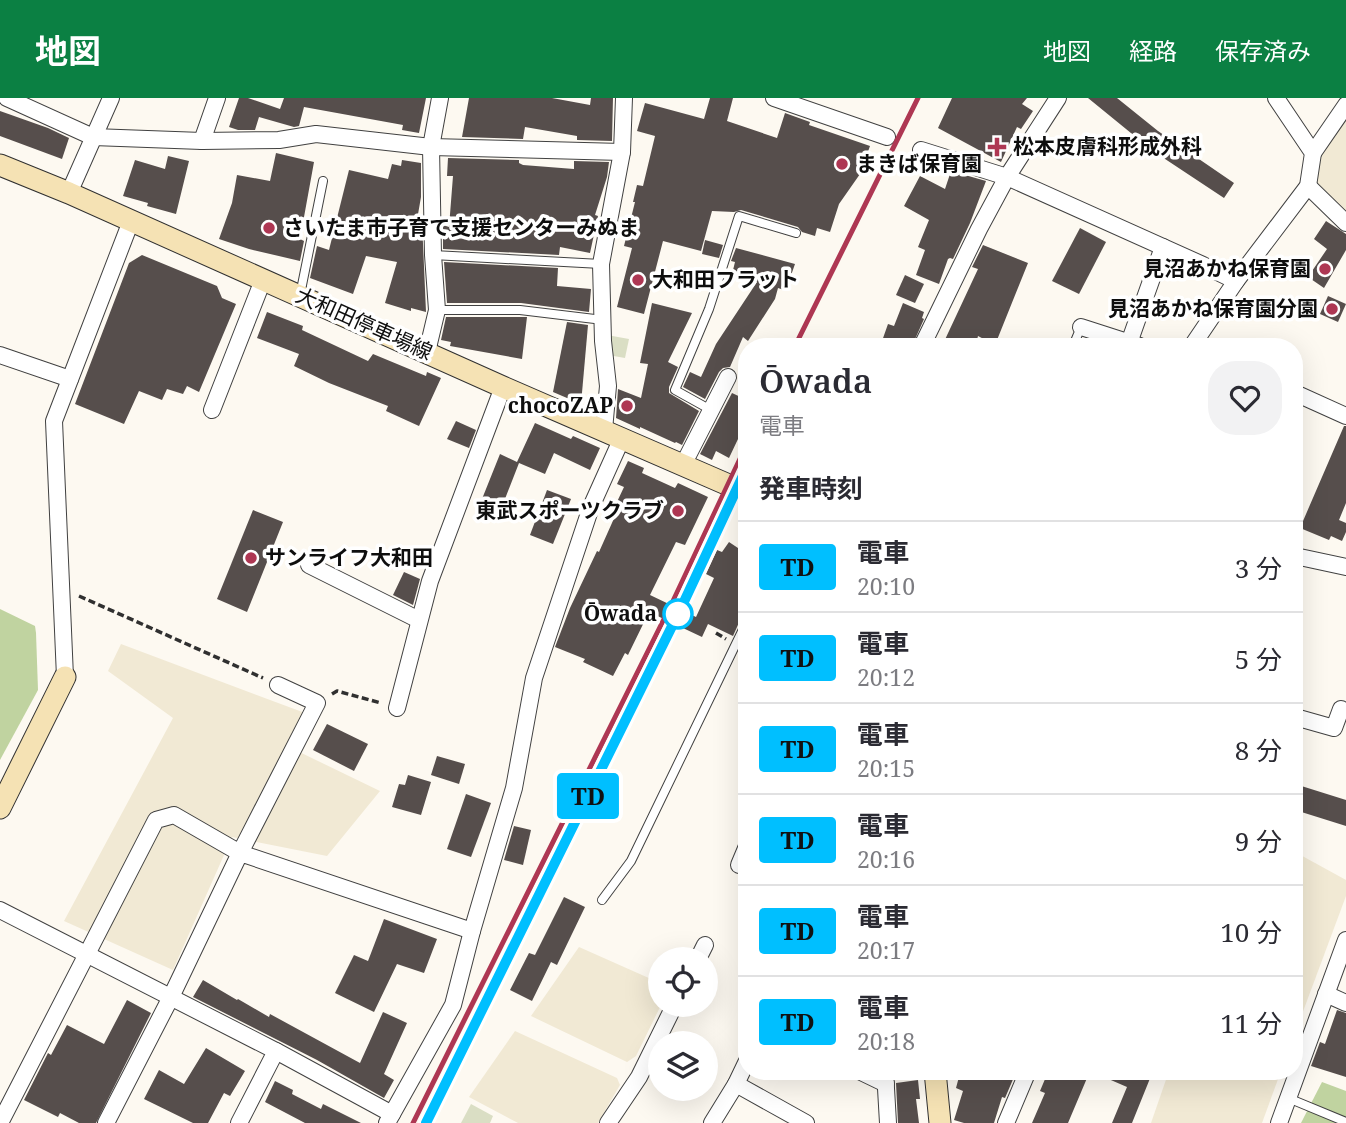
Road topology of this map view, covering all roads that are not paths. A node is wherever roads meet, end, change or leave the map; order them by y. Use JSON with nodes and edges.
{"nodes":[{"id":1,"x":7,"y":98,"type":"edge"},
{"id":2,"x":111,"y":98,"type":"edge"},
{"id":3,"x":217,"y":98,"type":"edge"},
{"id":4,"x":440,"y":98,"type":"edge"},
{"id":5,"x":624,"y":98,"type":"edge"},
{"id":6,"x":774,"y":98,"type":"edge"},
{"id":7,"x":1058,"y":98,"type":"edge"},
{"id":8,"x":1276,"y":98,"type":"edge"},
{"id":9,"x":1346,"y":105,"type":"edge"},
{"id":10,"x":93,"y":137,"type":"junction"},
{"id":11,"x":887,"y":137,"type":"dead end"},
{"id":12,"x":202,"y":141,"type":"junction"},
{"id":13,"x":431,"y":148,"type":"junction"},
{"id":14,"x":921,"y":150,"type":"dead end"},
{"id":15,"x":622,"y":152,"type":"junction"},
{"id":16,"x":1312,"y":153,"type":"junction"},
{"id":17,"x":0,"y":165,"type":"edge"},
{"id":18,"x":1007,"y":177,"type":"junction"},
{"id":19,"x":323,"y":181,"type":"dead end"},
{"id":20,"x":1308,"y":186,"type":"junction"},
{"id":21,"x":69,"y":192,"type":"junction"},
{"id":22,"x":131,"y":221,"type":"junction"},
{"id":23,"x":1346,"y":223,"type":"edge"},
{"id":24,"x":796,"y":233,"type":"dead end"},
{"id":25,"x":1163,"y":247,"type":"junction"},
{"id":26,"x":433,"y":255,"type":"junction"},
{"id":27,"x":601,"y":264,"type":"junction"},
{"id":28,"x":263,"y":280,"type":"junction"},
{"id":29,"x":1236,"y":281,"type":"junction"},
{"id":30,"x":300,"y":296,"type":"junction"},
{"id":31,"x":437,"y":310,"type":"junction"},
{"id":32,"x":603,"y":320,"type":"junction"},
{"id":33,"x":1081,"y":327,"type":"joint"},
{"id":34,"x":926,"y":338,"type":"edge"},
{"id":35,"x":1076,"y":338,"type":"edge"},
{"id":36,"x":1114,"y":338,"type":"edge"},
{"id":37,"x":1137,"y":338,"type":"edge"},
{"id":38,"x":1198,"y":338,"type":"edge"},
{"id":39,"x":427,"y":352,"type":"junction"},
{"id":40,"x":0,"y":355,"type":"edge"},
{"id":41,"x":728,"y":377,"type":"dead end"},
{"id":42,"x":70,"y":379,"type":"junction"},
{"id":43,"x":503,"y":387,"type":"junction"},
{"id":44,"x":1303,"y":397,"type":"edge"},
{"id":45,"x":711,"y":410,"type":"junction"},
{"id":46,"x":212,"y":411,"type":"dead end"},
{"id":47,"x":1346,"y":416,"type":"edge"},
{"id":48,"x":613,"y":434,"type":"junction"},
{"id":49,"x":683,"y":465,"type":"junction"},
{"id":50,"x":738,"y":489,"type":"edge"},
{"id":51,"x":1303,"y":558,"type":"edge"},
{"id":52,"x":309,"y":565,"type":"dead end"},
{"id":53,"x":1346,"y":567,"type":"edge"},
{"id":54,"x":419,"y":620,"type":"junction"},
{"id":55,"x":738,"y":640,"type":"edge"},
{"id":56,"x":65,"y":677,"type":"joint"},
{"id":57,"x":278,"y":685,"type":"road end"},
{"id":58,"x":397,"y":708,"type":"road end"},
{"id":59,"x":1341,"y":709,"type":"dead end"},
{"id":60,"x":1303,"y":719,"type":"edge"},
{"id":61,"x":0,"y":808,"type":"edge"},
{"id":62,"x":240,"y":853,"type":"junction"},
{"id":63,"x":602,"y":900,"type":"dead end"},
{"id":64,"x":0,"y":910,"type":"edge"},
{"id":65,"x":472,"y":931,"type":"junction"},
{"id":66,"x":1346,"y":940,"type":"edge"},
{"id":67,"x":86,"y":955,"type":"junction"},
{"id":68,"x":1326,"y":994,"type":"junction"},
{"id":69,"x":172,"y":997,"type":"junction"},
{"id":70,"x":1346,"y":1003,"type":"edge"},
{"id":71,"x":669,"y":1017,"type":"edge"},
{"id":72,"x":276,"y":1051,"type":"junction"},
{"id":73,"x":1303,"y":1057,"type":"edge"},
{"id":74,"x":738,"y":1080,"type":"edge"},
{"id":75,"x":885,"y":1080,"type":"edge"},
{"id":76,"x":936,"y":1080,"type":"edge"},
{"id":77,"x":1024,"y":1080,"type":"edge"},
{"id":78,"x":1295,"y":1080,"type":"edge"},
{"id":79,"x":736,"y":1084,"type":"junction"},
{"id":80,"x":1288,"y":1098,"type":"junction"},
{"id":81,"x":390,"y":1118,"type":"edge"},
{"id":82,"x":0,"y":1122,"type":"edge"},
{"id":83,"x":1346,"y":1122,"type":"edge"},
{"id":84,"x":106,"y":1123,"type":"edge"},
{"id":85,"x":239,"y":1123,"type":"edge"},
{"id":86,"x":608,"y":1123,"type":"edge"},
{"id":87,"x":712,"y":1123,"type":"edge"},
{"id":88,"x":806,"y":1123,"type":"edge"},
{"id":89,"x":888,"y":1123,"type":"edge"},
{"id":90,"x":940,"y":1123,"type":"edge"},
{"id":91,"x":1006,"y":1123,"type":"edge"},
{"id":92,"x":1279,"y":1123,"type":"edge"}],
"edges":[{"from":1,"to":10,"type":"street"},
{"from":2,"to":10,"type":"street"},
{"from":3,"to":12,"type":"street"},
{"from":4,"to":13,"type":"street"},
{"from":5,"to":15,"type":"street"},
{"from":6,"to":11,"type":"street"},
{"from":7,"to":18,"type":"street"},
{"from":8,"to":16,"type":"street"},
{"from":9,"to":16,"type":"street"},
{"from":10,"to":12,"type":"street"},
{"from":10,"to":21,"type":"street"},
{"from":12,"to":13,"type":"street"},
{"from":13,"to":15,"type":"street"},
{"from":13,"to":26,"type":"street"},
{"from":14,"to":18,"type":"street"},
{"from":15,"to":27,"type":"street"},
{"from":16,"to":20,"type":"street"},
{"from":17,"to":21,"type":"main road","name":"大和田停車場線"},
{"from":18,"to":25,"type":"street"},
{"from":18,"to":34,"type":"street"},
{"from":19,"to":30,"type":"lane"},
{"from":20,"to":23,"type":"street"},
{"from":20,"to":29,"type":"street"},
{"from":21,"to":22,"type":"main road","name":"大和田停車場線"},
{"from":22,"to":28,"type":"main road","name":"大和田停車場線"},
{"from":22,"to":42,"type":"street"},
{"from":24,"to":45,"type":"lane"},
{"from":25,"to":29,"type":"street"},
{"from":25,"to":37,"type":"street"},
{"from":26,"to":27,"type":"lane"},
{"from":26,"to":31,"type":"street"},
{"from":27,"to":32,"type":"street"},
{"from":28,"to":30,"type":"main road","name":"大和田停車場線"},
{"from":28,"to":46,"type":"street"},
{"from":29,"to":38,"type":"street"},
{"from":30,"to":39,"type":"main road","name":"大和田停車場線"},
{"from":31,"to":32,"type":"lane"},
{"from":31,"to":39,"type":"street"},
{"from":32,"to":48,"type":"street"},
{"from":33,"to":35,"type":"lane"},
{"from":33,"to":36,"type":"street"},
{"from":39,"to":43,"type":"main road","name":"大和田停車場線"},
{"from":40,"to":42,"type":"street"},
{"from":41,"to":45,"type":"street"},
{"from":42,"to":56,"type":"street"},
{"from":43,"to":48,"type":"main road","name":"大和田停車場線"},
{"from":43,"to":54,"type":"street"},
{"from":44,"to":47,"type":"street"},
{"from":45,"to":49,"type":"street"},
{"from":48,"to":49,"type":"main road","name":"大和田停車場線"},
{"from":48,"to":65,"type":"street"},
{"from":49,"to":50,"type":"main road","name":"大和田停車場線"},
{"from":51,"to":53,"type":"street"},
{"from":52,"to":54,"type":"street"},
{"from":54,"to":58,"type":"street"},
{"from":55,"to":63,"type":"lane"},
{"from":56,"to":61,"type":"main road"},
{"from":57,"to":62,"type":"street"},
{"from":59,"to":60,"type":"street"},
{"from":62,"to":65,"type":"street"},
{"from":62,"to":67,"type":"street"},
{"from":62,"to":69,"type":"street"},
{"from":64,"to":67,"type":"street"},
{"from":65,"to":81,"type":"street"},
{"from":66,"to":68,"type":"street"},
{"from":67,"to":69,"type":"street"},
{"from":67,"to":82,"type":"street"},
{"from":68,"to":70,"type":"street"},
{"from":68,"to":73,"type":"street"},
{"from":69,"to":72,"type":"street"},
{"from":69,"to":84,"type":"street"},
{"from":71,"to":86,"type":"street"},
{"from":72,"to":81,"type":"street"},
{"from":72,"to":85,"type":"street"},
{"from":74,"to":79,"type":"street"},
{"from":75,"to":89,"type":"street"},
{"from":76,"to":90,"type":"main road"},
{"from":77,"to":91,"type":"street"},
{"from":78,"to":80,"type":"street"},
{"from":79,"to":87,"type":"street"},
{"from":79,"to":88,"type":"street"},
{"from":80,"to":83,"type":"lane"},
{"from":80,"to":92,"type":"street"}]}
